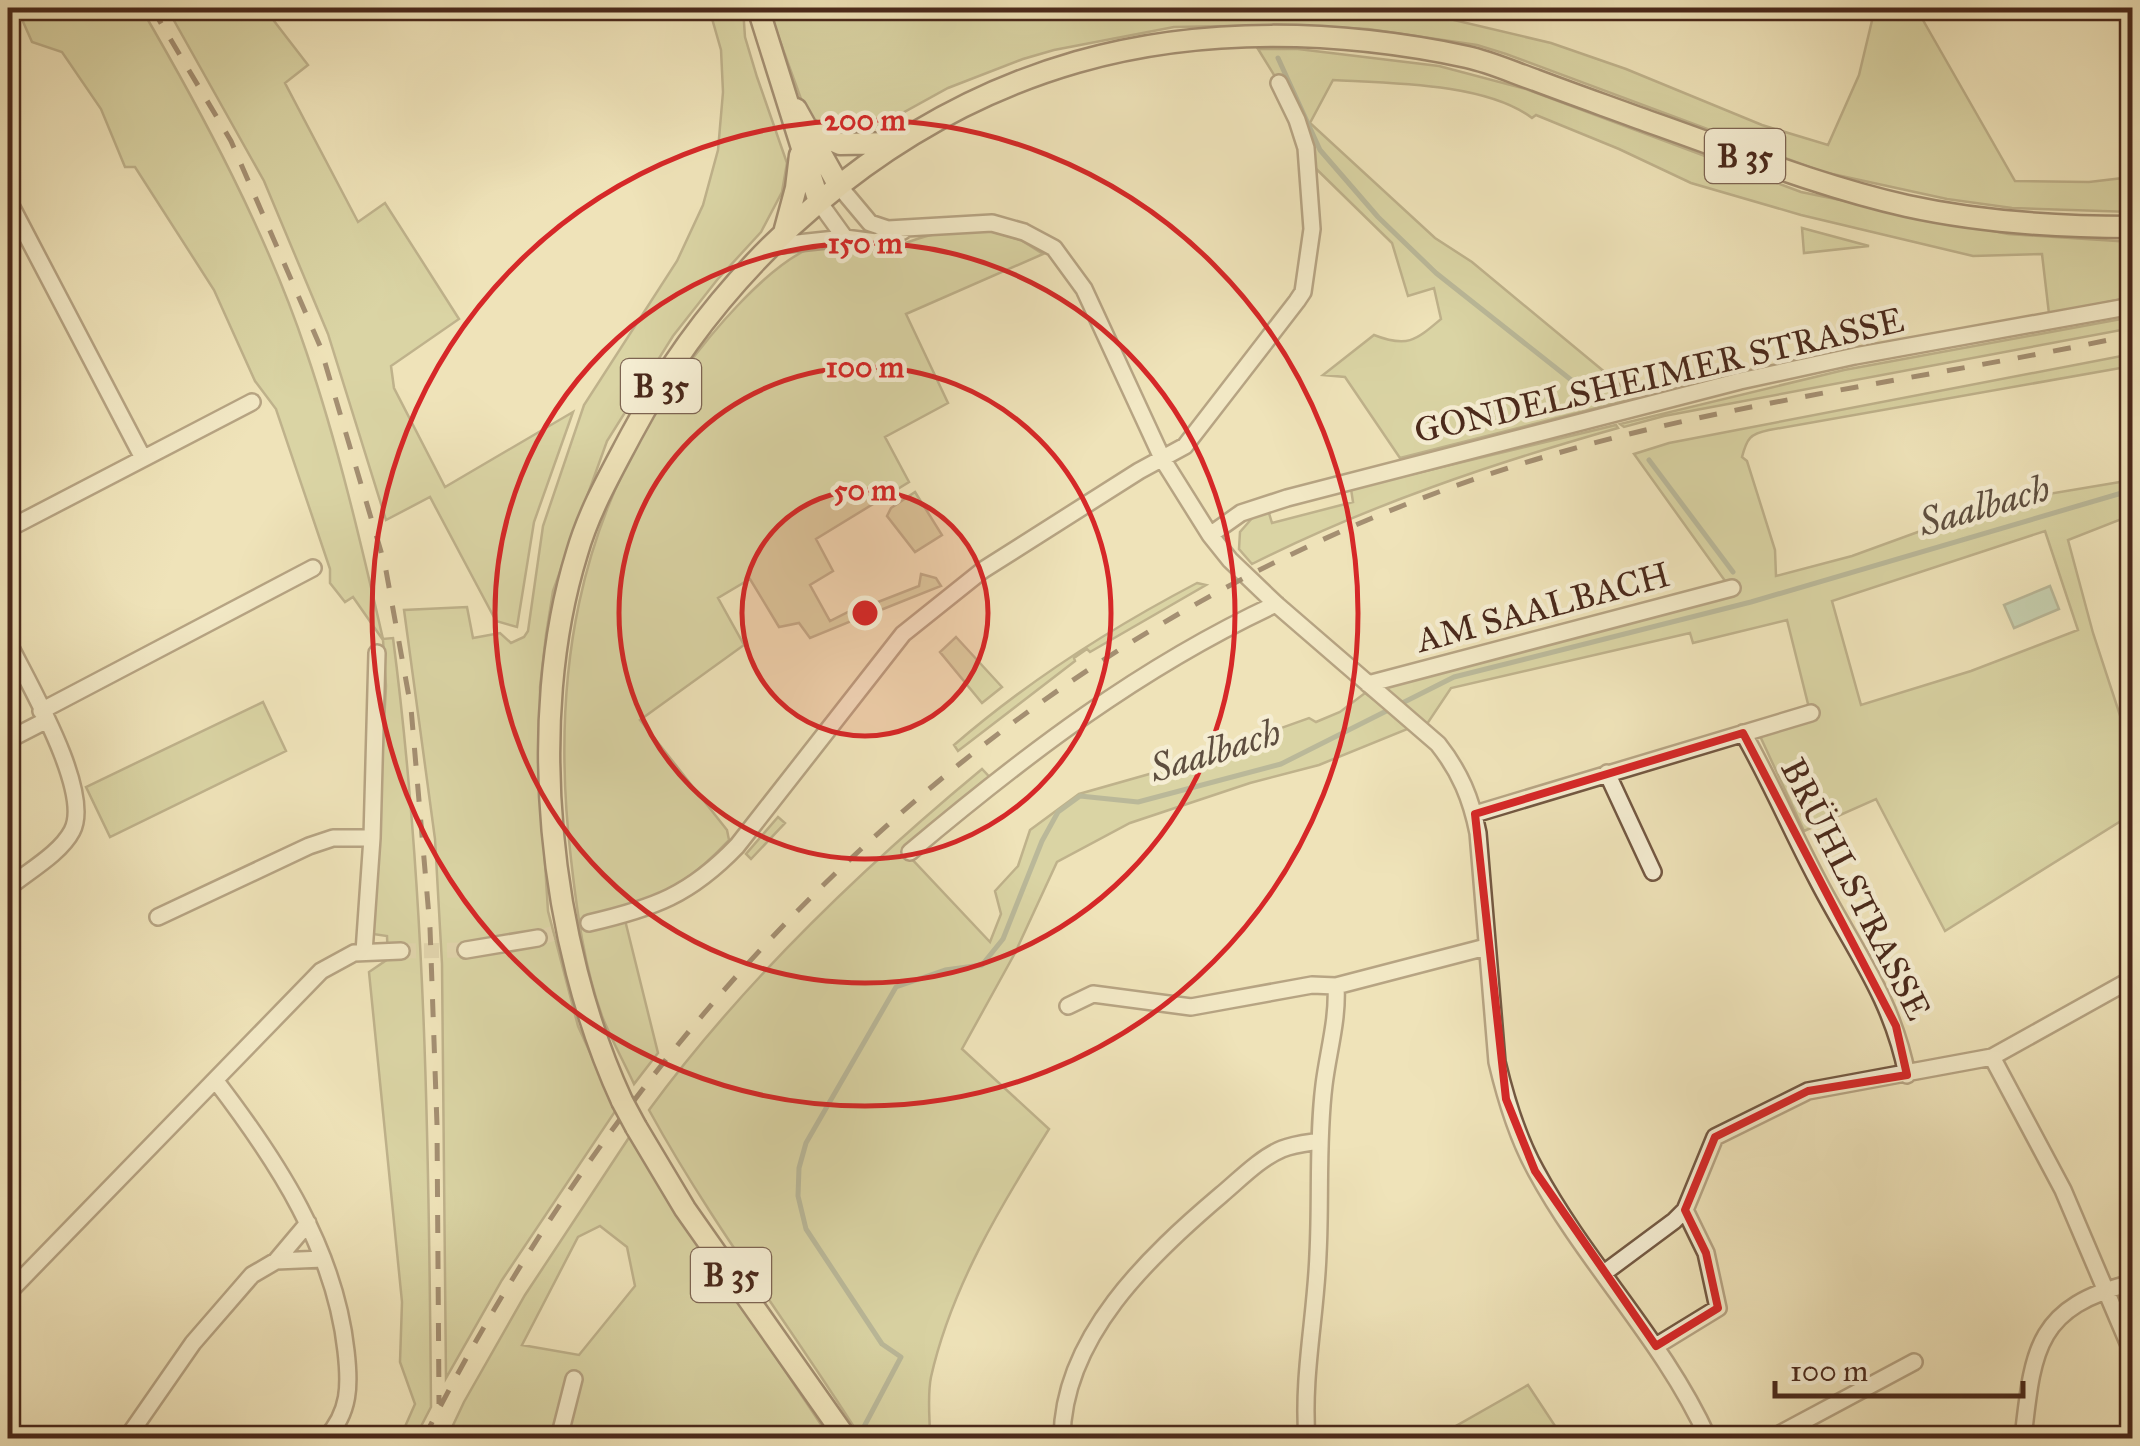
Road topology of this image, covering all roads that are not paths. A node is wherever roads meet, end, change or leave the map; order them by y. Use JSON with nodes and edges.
{"nodes":[{"id":1,"x":758,"y":8,"type":"edge"},
{"id":2,"x":1279,"y":82,"type":"dead end"},
{"id":3,"x":805,"y":139,"type":"junction"},
{"id":4,"x":900,"y":143,"type":"junction"},
{"id":5,"x":839,"y":186,"type":"junction"},
{"id":6,"x":8,"y":200,"type":"edge"},
{"id":7,"x":819,"y":202,"type":"junction"},
{"id":8,"x":2132,"y":226,"type":"edge"},
{"id":9,"x":908,"y":229,"type":"junction"},
{"id":10,"x":777,"y":238,"type":"junction"},
{"id":11,"x":846,"y":238,"type":"junction"},
{"id":12,"x":2132,"y":306,"type":"edge"},
{"id":13,"x":252,"y":402,"type":"dead end"},
{"id":14,"x":143,"y":458,"type":"junction"},
{"id":15,"x":1163,"y":460,"type":"junction"},
{"id":16,"x":8,"y":529,"type":"edge"},
{"id":17,"x":1210,"y":534,"type":"junction"},
{"id":18,"x":313,"y":568,"type":"dead end"},
{"id":19,"x":1732,"y":588,"type":"dead end"},
{"id":20,"x":1276,"y":604,"type":"junction"},
{"id":21,"x":8,"y":642,"type":"edge"},
{"id":22,"x":377,"y":653,"type":"dead end"},
{"id":23,"x":1368,"y":684,"type":"junction"},
{"id":24,"x":1811,"y":713,"type":"dead end"},
{"id":25,"x":43,"y":716,"type":"junction"},
{"id":26,"x":1743,"y":733,"type":"junction"},
{"id":27,"x":8,"y":740,"type":"edge"},
{"id":28,"x":1607,"y":773,"type":"junction"},
{"id":29,"x":1474,"y":814,"type":"junction"},
{"id":30,"x":372,"y":838,"type":"junction"},
{"id":31,"x":910,"y":852,"type":"dead end"},
{"id":32,"x":1653,"y":872,"type":"dead end"},
{"id":33,"x":8,"y":888,"type":"edge"},
{"id":34,"x":158,"y":917,"type":"dead end"},
{"id":35,"x":589,"y":924,"type":"tunnel mouth"},
{"id":36,"x":538,"y":938,"type":"tunnel mouth"},
{"id":37,"x":1486,"y":947,"type":"junction"},
{"id":38,"x":466,"y":950,"type":"tunnel mouth"},
{"id":39,"x":401,"y":951,"type":"tunnel mouth"},
{"id":40,"x":364,"y":952,"type":"junction"},
{"id":41,"x":2132,"y":979,"type":"edge"},
{"id":42,"x":1336,"y":986,"type":"junction"},
{"id":43,"x":1068,"y":1006,"type":"dead end"},
{"id":44,"x":1992,"y":1057,"type":"junction"},
{"id":45,"x":1908,"y":1075,"type":"junction"},
{"id":46,"x":216,"y":1082,"type":"junction"},
{"id":47,"x":1320,"y":1141,"type":"junction"},
{"id":48,"x":1684,"y":1210,"type":"junction"},
{"id":49,"x":308,"y":1223,"type":"junction"},
{"id":50,"x":323,"y":1258,"type":"junction"},
{"id":51,"x":276,"y":1261,"type":"junction"},
{"id":52,"x":1604,"y":1273,"type":"junction"},
{"id":53,"x":2132,"y":1283,"type":"edge"},
{"id":54,"x":2106,"y":1290,"type":"junction"},
{"id":55,"x":8,"y":1293,"type":"edge"},
{"id":56,"x":1656,"y":1346,"type":"junction"},
{"id":57,"x":2132,"y":1352,"type":"edge"},
{"id":58,"x":1914,"y":1362,"type":"dead end"},
{"id":59,"x":574,"y":1379,"type":"dead end"},
{"id":60,"x":126,"y":1438,"type":"edge"},
{"id":61,"x":326,"y":1438,"type":"edge"},
{"id":62,"x":559,"y":1438,"type":"edge"},
{"id":63,"x":846,"y":1438,"type":"edge"},
{"id":64,"x":1062,"y":1438,"type":"edge"},
{"id":65,"x":1307,"y":1438,"type":"edge"},
{"id":66,"x":1708,"y":1438,"type":"edge"},
{"id":67,"x":1772,"y":1438,"type":"edge"},
{"id":68,"x":2022,"y":1438,"type":"edge"}],
"edges":[{"from":1,"to":3,"type":"main road"},
{"from":2,"to":15,"type":"street"},
{"from":3,"to":4,"type":"main road"},
{"from":3,"to":5,"type":"main road"},
{"from":3,"to":7,"type":"main road"},
{"from":3,"to":10,"type":"main road"},
{"from":4,"to":5,"type":"main road","number":"B 35"},
{"from":4,"to":8,"type":"main road","number":"B 35"},
{"from":5,"to":7,"type":"main road","number":"B 35"},
{"from":5,"to":9,"type":"street"},
{"from":6,"to":14,"type":"street"},
{"from":7,"to":10,"type":"main road","number":"B 35"},
{"from":7,"to":11,"type":"street"},
{"from":9,"to":11,"type":"street"},
{"from":9,"to":15,"type":"street"},
{"from":10,"to":11,"type":"street"},
{"from":10,"to":63,"type":"main road","number":"B 35","bridge":true},
{"from":12,"to":17,"type":"street","name":"GONDELSHEIMER STRASSE"},
{"from":13,"to":14,"type":"street"},
{"from":14,"to":16,"type":"street"},
{"from":15,"to":17,"type":"street"},
{"from":15,"to":35,"type":"street"},
{"from":17,"to":20,"type":"street"},
{"from":18,"to":25,"type":"street"},
{"from":19,"to":23,"type":"street","name":"AM SAALBACH"},
{"from":20,"to":23,"type":"street"},
{"from":20,"to":31,"type":"street"},
{"from":21,"to":25,"type":"street"},
{"from":22,"to":30,"type":"street"},
{"from":23,"to":29,"type":"street"},
{"from":24,"to":26,"type":"street","name":"BRÜHLSTRASSE"},
{"from":25,"to":27,"type":"street"},
{"from":25,"to":33,"type":"street"},
{"from":26,"to":28,"type":"street","name":"BRÜHLSTRASSE"},
{"from":26,"to":45,"type":"street","name":"BRÜHLSTRASSE"},
{"from":28,"to":29,"type":"street","name":"BRÜHLSTRASSE"},
{"from":28,"to":32,"type":"street"},
{"from":29,"to":37,"type":"street"},
{"from":30,"to":34,"type":"street"},
{"from":30,"to":40,"type":"street"},
{"from":36,"to":38,"type":"street"},
{"from":37,"to":42,"type":"street"},
{"from":37,"to":52,"type":"street"},
{"from":39,"to":40,"type":"street"},
{"from":40,"to":46,"type":"street"},
{"from":41,"to":44,"type":"street"},
{"from":42,"to":43,"type":"street"},
{"from":42,"to":47,"type":"street"},
{"from":44,"to":45,"type":"street"},
{"from":44,"to":54,"type":"street"},
{"from":45,"to":48,"type":"street"},
{"from":46,"to":49,"type":"street"},
{"from":46,"to":55,"type":"street"},
{"from":47,"to":64,"type":"street"},
{"from":47,"to":65,"type":"street"},
{"from":48,"to":52,"type":"street"},
{"from":48,"to":56,"type":"street"},
{"from":49,"to":50,"type":"street"},
{"from":49,"to":51,"type":"street"},
{"from":50,"to":51,"type":"street"},
{"from":50,"to":61,"type":"street"},
{"from":51,"to":60,"type":"street"},
{"from":52,"to":56,"type":"street"},
{"from":53,"to":54,"type":"street"},
{"from":54,"to":57,"type":"street"},
{"from":54,"to":68,"type":"street"},
{"from":56,"to":66,"type":"street"},
{"from":58,"to":67,"type":"street"},
{"from":59,"to":62,"type":"street"}]}
